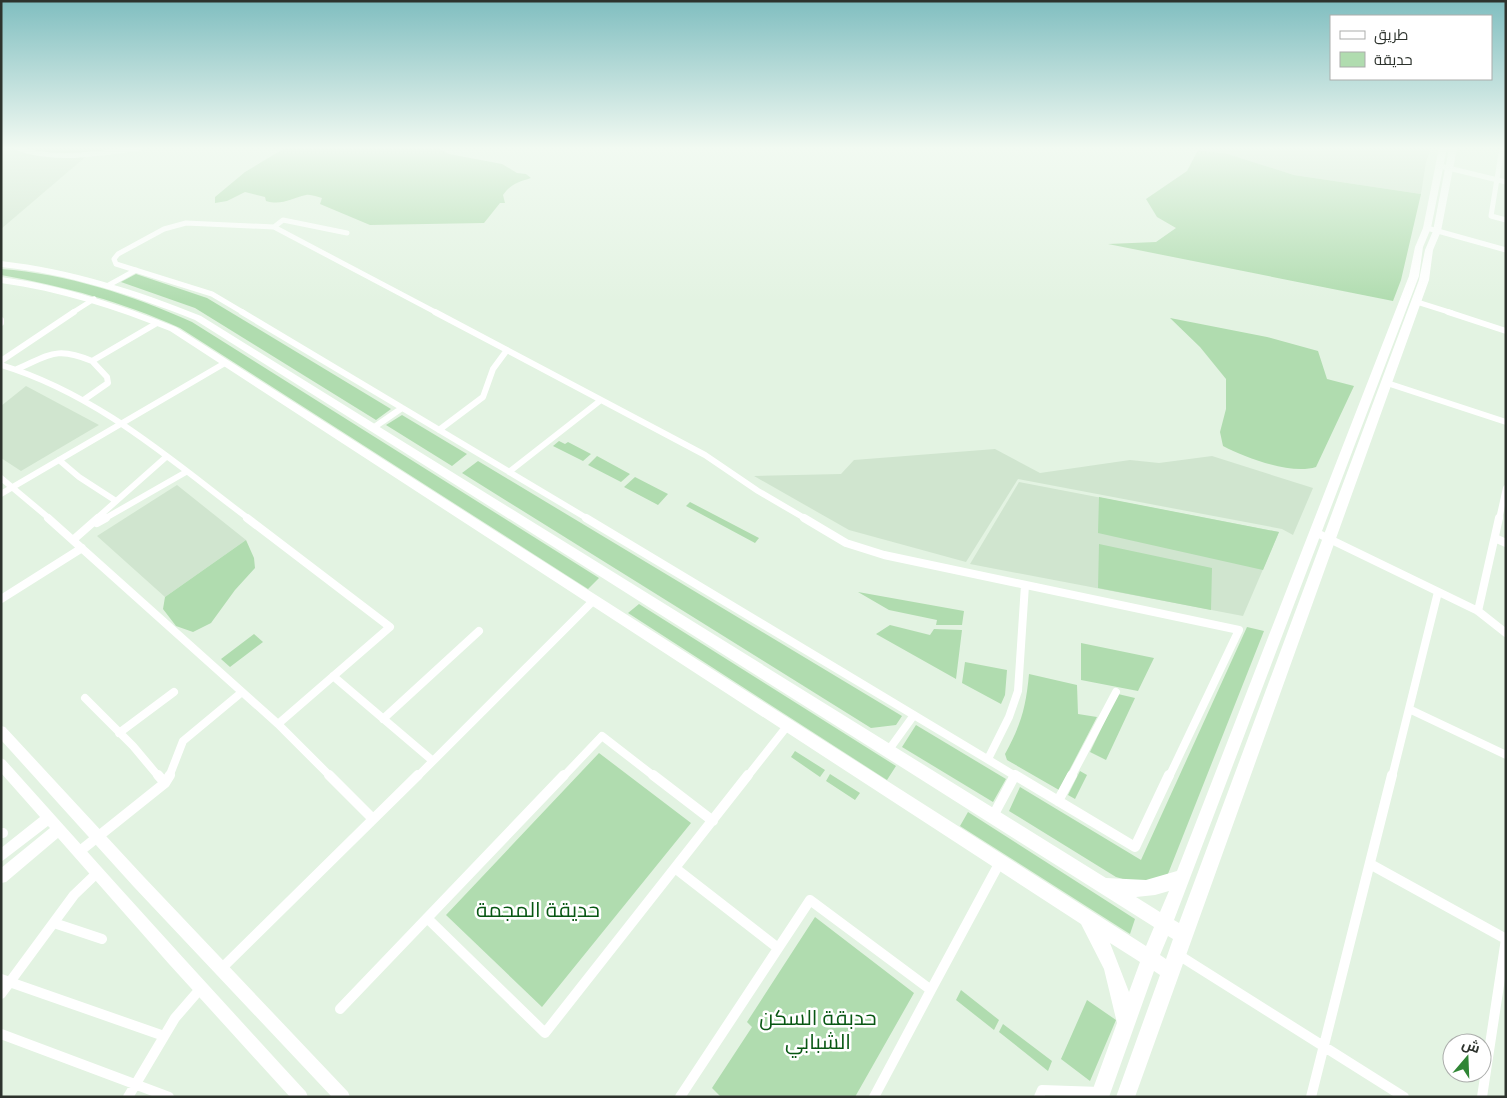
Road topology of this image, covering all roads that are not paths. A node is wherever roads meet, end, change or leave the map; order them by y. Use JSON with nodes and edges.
{"nodes":[{"id":1,"x":1438,"y":199,"type":"edge"},
{"id":2,"x":1494,"y":199,"type":"edge"},
{"id":3,"x":1506,"y":220,"type":"edge"},
{"id":4,"x":274,"y":227,"type":"junction"},
{"id":5,"x":1432,"y":229,"type":"junction"},
{"id":6,"x":346,"y":233,"type":"dead end"},
{"id":7,"x":1506,"y":250,"type":"edge"},
{"id":8,"x":1,"y":264,"type":"edge"},
{"id":9,"x":136,"y":270,"type":"junction"},
{"id":10,"x":1,"y":280,"type":"edge"},
{"id":11,"x":107,"y":286,"type":"junction"},
{"id":12,"x":94,"y":299,"type":"junction"},
{"id":13,"x":1417,"y":302,"type":"junction"},
{"id":14,"x":157,"y":323,"type":"junction"},
{"id":15,"x":1506,"y":331,"type":"edge"},
{"id":16,"x":507,"y":350,"type":"junction"},
{"id":17,"x":1,"y":361,"type":"edge"},
{"id":18,"x":92,"y":361,"type":"junction"},
{"id":19,"x":225,"y":362,"type":"junction"},
{"id":20,"x":1,"y":365,"type":"edge"},
{"id":21,"x":17,"y":369,"type":"junction"},
{"id":22,"x":1387,"y":383,"type":"junction"},
{"id":23,"x":85,"y":399,"type":"junction"},
{"id":24,"x":601,"y":400,"type":"junction"},
{"id":25,"x":402,"y":408,"type":"junction"},
{"id":26,"x":1506,"y":422,"type":"edge"},
{"id":27,"x":123,"y":423,"type":"junction"},
{"id":28,"x":373,"y":428,"type":"junction"},
{"id":29,"x":439,"y":430,"type":"junction"},
{"id":30,"x":166,"y":457,"type":"junction"},
{"id":31,"x":59,"y":460,"type":"junction"},
{"id":32,"x":186,"y":472,"type":"junction"},
{"id":33,"x":509,"y":472,"type":"junction"},
{"id":34,"x":1,"y":478,"type":"edge"},
{"id":35,"x":14,"y":487,"type":"junction"},
{"id":36,"x":1506,"y":488,"type":"edge"},
{"id":37,"x":1,"y":494,"type":"edge"},
{"id":38,"x":116,"y":502,"type":"junction"},
{"id":39,"x":83,"y":531,"type":"junction"},
{"id":40,"x":1315,"y":532,"type":"junction"},
{"id":41,"x":1330,"y":538,"type":"junction"},
{"id":42,"x":1495,"y":538,"type":"junction"},
{"id":43,"x":73,"y":540,"type":"junction"},
{"id":44,"x":1506,"y":543,"type":"edge"},
{"id":45,"x":82,"y":548,"type":"junction"},
{"id":46,"x":1025,"y":585,"type":"junction"},
{"id":47,"x":1438,"y":592,"type":"junction"},
{"id":48,"x":1,"y":599,"type":"edge"},
{"id":49,"x":594,"y":600,"type":"junction"},
{"id":50,"x":1478,"y":611,"type":"junction"},
{"id":51,"x":479,"y":630,"type":"dead end"},
{"id":52,"x":1506,"y":633,"type":"edge"},
{"id":53,"x":333,"y":676,"type":"junction"},
{"id":54,"x":174,"y":692,"type":"dead end"},
{"id":55,"x":242,"y":692,"type":"junction"},
{"id":56,"x":1116,"y":692,"type":"dead end"},
{"id":57,"x":86,"y":698,"type":"dead end"},
{"id":58,"x":1408,"y":709,"type":"junction"},
{"id":59,"x":914,"y":715,"type":"junction"},
{"id":60,"x":384,"y":719,"type":"junction"},
{"id":61,"x":278,"y":724,"type":"junction"},
{"id":62,"x":788,"y":725,"type":"junction"},
{"id":63,"x":1,"y":731,"type":"edge"},
{"id":64,"x":119,"y":733,"type":"junction"},
{"id":65,"x":888,"y":751,"type":"junction"},
{"id":66,"x":1506,"y":755,"type":"edge"},
{"id":67,"x":988,"y":759,"type":"junction"},
{"id":68,"x":433,"y":761,"type":"junction"},
{"id":69,"x":1,"y":764,"type":"edge"},
{"id":70,"x":1015,"y":775,"type":"junction"},
{"id":71,"x":165,"y":783,"type":"junction"},
{"id":72,"x":1058,"y":801,"type":"junction"},
{"id":73,"x":993,"y":816,"type":"junction"},
{"id":74,"x":49,"y":817,"type":"junction"},
{"id":75,"x":373,"y":819,"type":"junction"},
{"id":76,"x":713,"y":821,"type":"junction"},
{"id":77,"x":59,"y":829,"type":"junction"},
{"id":78,"x":98,"y":838,"type":"junction"},
{"id":79,"x":80,"y":852,"type":"junction"},
{"id":80,"x":1,"y":856,"type":"edge"},
{"id":81,"x":1000,"y":862,"type":"junction"},
{"id":82,"x":1370,"y":864,"type":"junction"},
{"id":83,"x":676,"y":868,"type":"junction"},
{"id":84,"x":98,"y":872,"type":"junction"},
{"id":85,"x":1,"y":876,"type":"edge"},
{"id":86,"x":1183,"y":877,"type":"junction"},
{"id":87,"x":1100,"y":883,"type":"junction"},
{"id":88,"x":1085,"y":916,"type":"junction"},
{"id":89,"x":427,"y":918,"type":"junction"},
{"id":90,"x":54,"y":923,"type":"junction"},
{"id":91,"x":1164,"y":924,"type":"junction"},
{"id":92,"x":1182,"y":935,"type":"junction"},
{"id":93,"x":102,"y":939,"type":"dead end"},
{"id":94,"x":1506,"y":939,"type":"edge"},
{"id":95,"x":778,"y":948,"type":"junction"},
{"id":96,"x":1176,"y":953,"type":"junction"},
{"id":97,"x":1150,"y":958,"type":"junction"},
{"id":98,"x":221,"y":969,"type":"junction"},
{"id":99,"x":1169,"y":971,"type":"junction"},
{"id":100,"x":6,"y":980,"type":"edge"},
{"id":101,"x":201,"y":988,"type":"junction"},
{"id":102,"x":931,"y":990,"type":"junction"},
{"id":103,"x":1,"y":994,"type":"edge"},
{"id":104,"x":340,"y":1009,"type":"dead end"},
{"id":105,"x":1125,"y":1023,"type":"junction"},
{"id":106,"x":1,"y":1034,"type":"edge"},
{"id":107,"x":164,"y":1036,"type":"junction"},
{"id":108,"x":1324,"y":1046,"type":"junction"},
{"id":109,"x":136,"y":1084,"type":"junction"},
{"id":110,"x":1100,"y":1095,"type":"edge"},
{"id":111,"x":128,"y":1097,"type":"edge"},
{"id":112,"x":169,"y":1097,"type":"edge"},
{"id":113,"x":301,"y":1097,"type":"edge"},
{"id":114,"x":343,"y":1097,"type":"edge"},
{"id":115,"x":680,"y":1097,"type":"edge"},
{"id":116,"x":874,"y":1097,"type":"edge"},
{"id":117,"x":1039,"y":1097,"type":"edge"},
{"id":118,"x":1125,"y":1097,"type":"edge"},
{"id":119,"x":1312,"y":1097,"type":"edge"},
{"id":120,"x":1404,"y":1097,"type":"edge"},
{"id":121,"x":1482,"y":1097,"type":"edge"}],
"edges":[{"from":1,"to":5,"type":"main road"},
{"from":2,"to":3,"type":"street"},
{"from":4,"to":6,"type":"street"},
{"from":4,"to":9,"type":"street"},
{"from":4,"to":16,"type":"street"},
{"from":5,"to":7,"type":"street"},
{"from":5,"to":13,"type":"main road"},
{"from":5,"to":40,"type":"main road"},
{"from":8,"to":11,"type":"main road"},
{"from":9,"to":11,"type":"street"},
{"from":9,"to":25,"type":"street"},
{"from":10,"to":12,"type":"main road"},
{"from":11,"to":28,"type":"main road"},
{"from":12,"to":14,"type":"main road"},
{"from":12,"to":17,"type":"street"},
{"from":13,"to":15,"type":"street"},
{"from":13,"to":22,"type":"main road"},
{"from":14,"to":18,"type":"street"},
{"from":14,"to":19,"type":"main road"},
{"from":16,"to":24,"type":"street"},
{"from":16,"to":29,"type":"street"},
{"from":18,"to":21,"type":"street"},
{"from":18,"to":23,"type":"street"},
{"from":19,"to":27,"type":"street"},
{"from":19,"to":49,"type":"main road"},
{"from":20,"to":21,"type":"street"},
{"from":21,"to":23,"type":"street"},
{"from":22,"to":26,"type":"street"},
{"from":22,"to":41,"type":"main road"},
{"from":23,"to":27,"type":"street"},
{"from":24,"to":33,"type":"street"},
{"from":24,"to":46,"type":"street"},
{"from":25,"to":28,"type":"street"},
{"from":25,"to":29,"type":"street"},
{"from":27,"to":30,"type":"street"},
{"from":27,"to":31,"type":"street"},
{"from":28,"to":65,"type":"main road"},
{"from":29,"to":33,"type":"street"},
{"from":30,"to":32,"type":"street"},
{"from":30,"to":38,"type":"street"},
{"from":31,"to":35,"type":"street"},
{"from":31,"to":38,"type":"street"},
{"from":32,"to":39,"type":"street"},
{"from":32,"to":53,"type":"street"},
{"from":33,"to":59,"type":"street"},
{"from":34,"to":35,"type":"street"},
{"from":35,"to":37,"type":"street"},
{"from":35,"to":43,"type":"street"},
{"from":36,"to":42,"type":"street"},
{"from":38,"to":39,"type":"street"},
{"from":39,"to":43,"type":"street"},
{"from":40,"to":41,"type":"street"},
{"from":40,"to":86,"type":"main road"},
{"from":41,"to":47,"type":"street"},
{"from":41,"to":92,"type":"main road"},
{"from":42,"to":44,"type":"street"},
{"from":42,"to":50,"type":"street"},
{"from":43,"to":45,"type":"street"},
{"from":45,"to":48,"type":"street"},
{"from":45,"to":55,"type":"street"},
{"from":46,"to":67,"type":"street"},
{"from":46,"to":72,"type":"street"},
{"from":47,"to":50,"type":"street"},
{"from":47,"to":58,"type":"street"},
{"from":49,"to":62,"type":"main road"},
{"from":49,"to":68,"type":"street"},
{"from":50,"to":52,"type":"street"},
{"from":51,"to":60,"type":"street"},
{"from":53,"to":60,"type":"street"},
{"from":53,"to":61,"type":"street"},
{"from":54,"to":64,"type":"street"},
{"from":55,"to":61,"type":"street"},
{"from":55,"to":71,"type":"street"},
{"from":56,"to":72,"type":"street"},
{"from":57,"to":64,"type":"street"},
{"from":58,"to":66,"type":"street"},
{"from":58,"to":82,"type":"street"},
{"from":59,"to":65,"type":"street"},
{"from":59,"to":67,"type":"street"},
{"from":60,"to":68,"type":"street"},
{"from":61,"to":75,"type":"street"},
{"from":62,"to":76,"type":"street"},
{"from":62,"to":81,"type":"main road"},
{"from":63,"to":78,"type":"street"},
{"from":64,"to":71,"type":"street"},
{"from":65,"to":73,"type":"main road"},
{"from":67,"to":70,"type":"street"},
{"from":68,"to":75,"type":"street"},
{"from":69,"to":74,"type":"street"},
{"from":70,"to":72,"type":"street"},
{"from":70,"to":73,"type":"street"},
{"from":71,"to":78,"type":"street"},
{"from":73,"to":87,"type":"main road"},
{"from":74,"to":77,"type":"street"},
{"from":74,"to":80,"type":"street"},
{"from":75,"to":98,"type":"street"},
{"from":76,"to":83,"type":"street"},
{"from":76,"to":89,"type":"street"},
{"from":77,"to":79,"type":"street"},
{"from":77,"to":85,"type":"street"},
{"from":78,"to":79,"type":"street"},
{"from":78,"to":98,"type":"street"},
{"from":79,"to":84,"type":"street"},
{"from":81,"to":88,"type":"main road"},
{"from":81,"to":102,"type":"street"},
{"from":82,"to":94,"type":"street"},
{"from":82,"to":108,"type":"street"},
{"from":83,"to":89,"type":"street"},
{"from":83,"to":95,"type":"street"},
{"from":84,"to":90,"type":"street"},
{"from":84,"to":101,"type":"street"},
{"from":86,"to":87,"type":"main road"},
{"from":86,"to":91,"type":"main road"},
{"from":87,"to":91,"type":"main road"},
{"from":88,"to":97,"type":"main road"},
{"from":88,"to":105,"type":"main road"},
{"from":89,"to":104,"type":"street"},
{"from":90,"to":93,"type":"street"},
{"from":90,"to":100,"type":"street"},
{"from":91,"to":92,"type":"main road"},
{"from":91,"to":97,"type":"main road"},
{"from":92,"to":96,"type":"main road"},
{"from":94,"to":121,"type":"street"},
{"from":95,"to":102,"type":"street"},
{"from":95,"to":115,"type":"street"},
{"from":96,"to":99,"type":"main road"},
{"from":96,"to":108,"type":"street"},
{"from":97,"to":99,"type":"main road"},
{"from":97,"to":105,"type":"main road"},
{"from":98,"to":114,"type":"street"},
{"from":99,"to":118,"type":"main road"},
{"from":100,"to":103,"type":"street"},
{"from":100,"to":107,"type":"street"},
{"from":101,"to":107,"type":"street"},
{"from":101,"to":113,"type":"street"},
{"from":102,"to":116,"type":"street"},
{"from":105,"to":110,"type":"main road"},
{"from":106,"to":109,"type":"street"},
{"from":107,"to":109,"type":"street"},
{"from":108,"to":119,"type":"street"},
{"from":108,"to":120,"type":"street"},
{"from":109,"to":111,"type":"street"},
{"from":109,"to":112,"type":"street"},
{"from":110,"to":117,"type":"street"}]}
